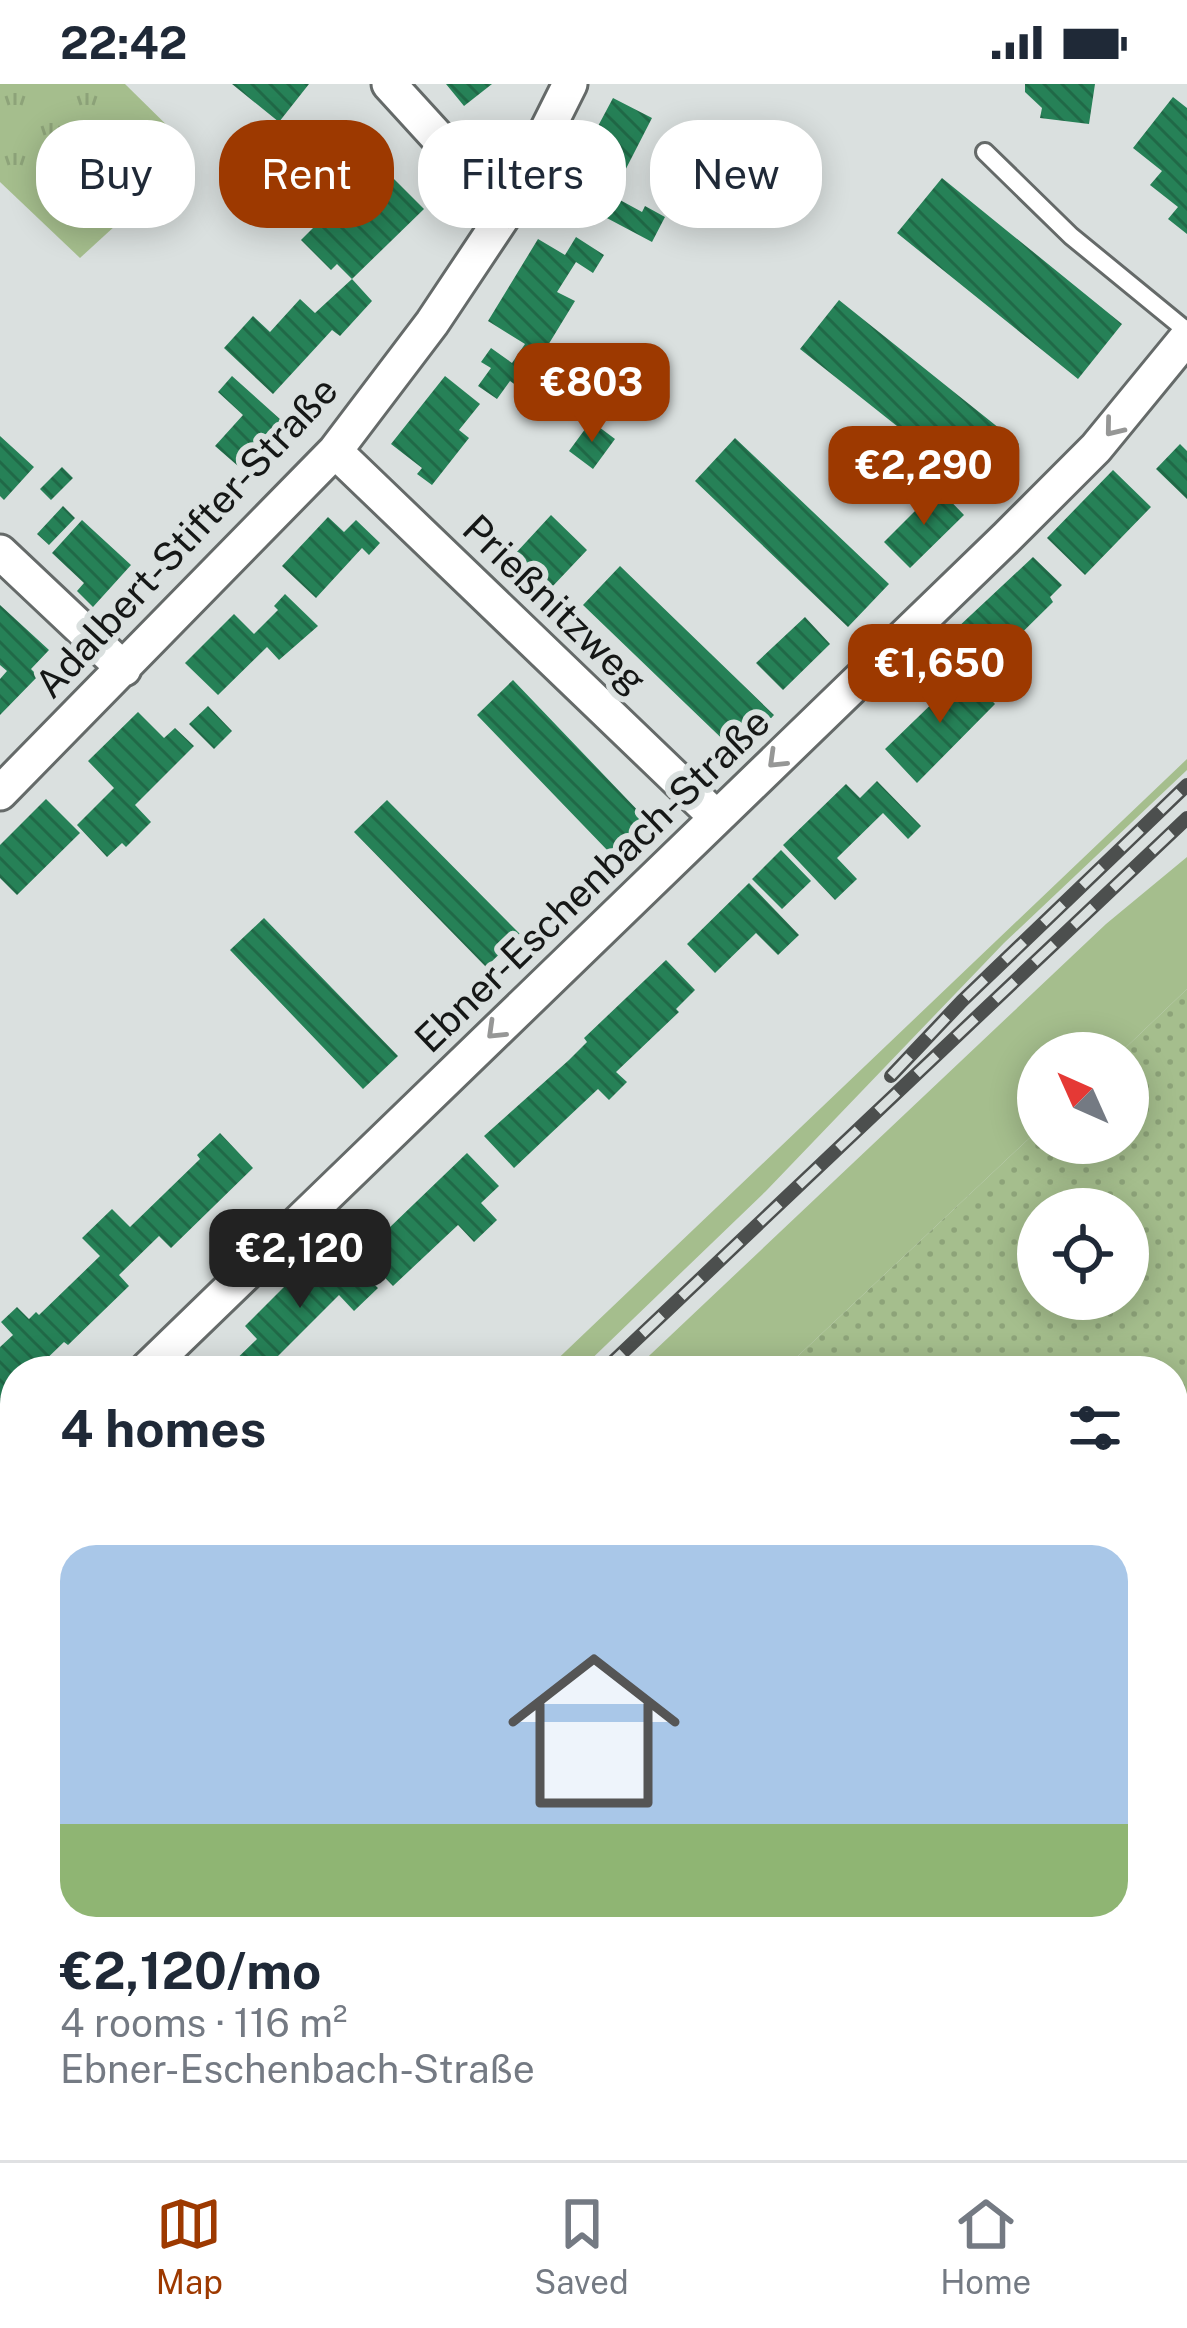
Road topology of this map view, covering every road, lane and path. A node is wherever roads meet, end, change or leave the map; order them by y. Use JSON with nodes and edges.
{"nodes":[{"id":1,"x":389,"y":84,"type":"edge"},
{"id":2,"x":570,"y":84,"type":"edge"},
{"id":3,"x":422,"y":120,"type":"edge"},
{"id":4,"x":552,"y":120,"type":"edge"},
{"id":5,"x":986,"y":152,"type":"dead end"},
{"id":6,"x":495,"y":228,"type":"edge"},
{"id":7,"x":1187,"y":334,"type":"edge"},
{"id":8,"x":335,"y":451,"type":"junction"},
{"id":9,"x":0,"y":552,"type":"edge"},
{"id":10,"x":124,"y":669,"type":"junction"},
{"id":11,"x":0,"y":793,"type":"edge"},
{"id":12,"x":716,"y":817,"type":"junction"},
{"id":13,"x":160,"y":1356,"type":"edge"}],
"edges":[{"from":1,"to":3,"type":"street"},
{"from":2,"to":4,"type":"street","name":"Adalbert-Stifter-Straße"},
{"from":5,"to":7,"type":"lane"},
{"from":6,"to":8,"type":"street","name":"Adalbert-Stifter-Straße"},
{"from":7,"to":12,"type":"street","name":"Ebner-Eschenbach-Straße","one_way":true},
{"from":8,"to":10,"type":"street","name":"Adalbert-Stifter-Straße"},
{"from":8,"to":12,"type":"street","name":"Prießnitzweg"},
{"from":9,"to":10,"type":"street"},
{"from":10,"to":11,"type":"street","name":"Adalbert-Stifter-Straße"},
{"from":12,"to":13,"type":"street","name":"Ebner-Eschenbach-Straße","one_way":true}]}
